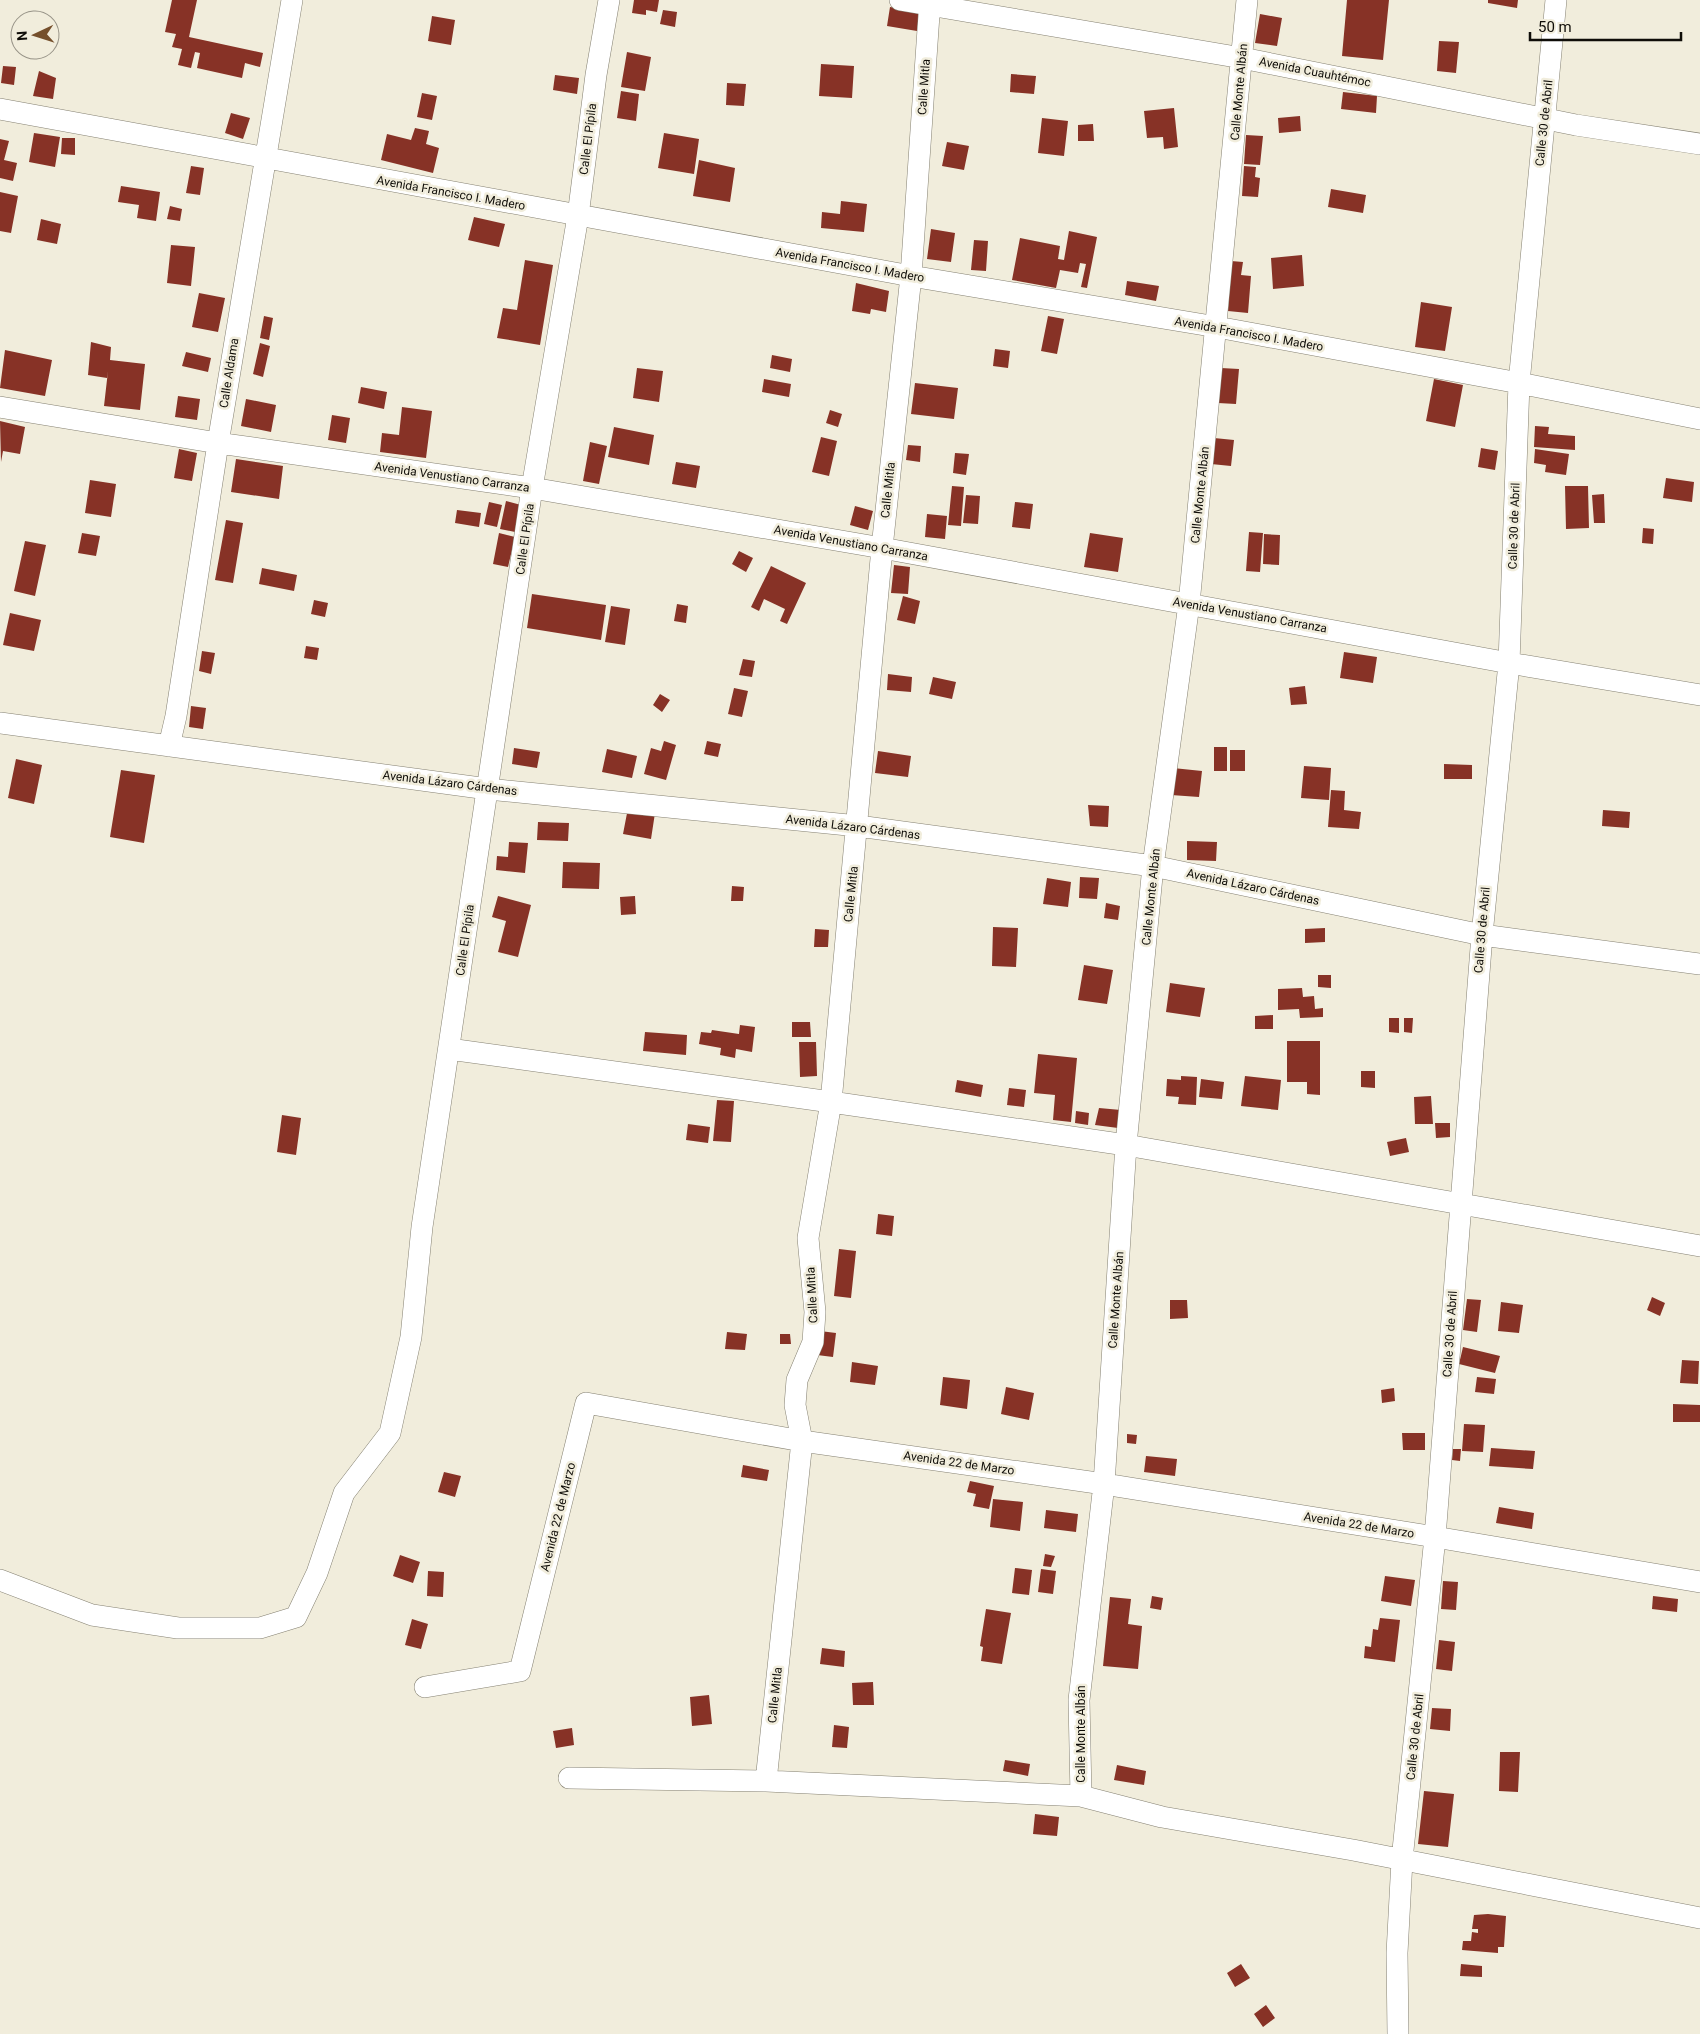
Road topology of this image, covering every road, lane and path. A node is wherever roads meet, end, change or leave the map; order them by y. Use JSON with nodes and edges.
{"nodes":[{"id":1,"x":292,"y":0,"type":"edge"},
{"id":2,"x":609,"y":0,"type":"edge"},
{"id":3,"x":900,"y":0,"type":"edge"},
{"id":4,"x":1246,"y":0,"type":"edge"},
{"id":5,"x":1556,"y":0,"type":"edge"},
{"id":6,"x":930,"y":3,"type":"edge"},
{"id":7,"x":1242,"y":58,"type":"junction"},
{"id":8,"x":0,"y":108,"type":"edge"},
{"id":9,"x":1544,"y":118,"type":"junction"},
{"id":10,"x":1700,"y":144,"type":"edge"},
{"id":11,"x":264,"y":158,"type":"junction"},
{"id":12,"x":578,"y":216,"type":"junction"},
{"id":13,"x":912,"y":276,"type":"junction"},
{"id":14,"x":1217,"y":327,"type":"junction"},
{"id":15,"x":1519,"y":383,"type":"junction"},
{"id":16,"x":0,"y":407,"type":"edge"},
{"id":17,"x":1700,"y":419,"type":"edge"},
{"id":18,"x":218,"y":443,"type":"junction"},
{"id":19,"x":532,"y":488,"type":"junction"},
{"id":20,"x":882,"y":548,"type":"junction"},
{"id":21,"x":1189,"y":604,"type":"junction"},
{"id":22,"x":1509,"y":663,"type":"junction"},
{"id":23,"x":1700,"y":695,"type":"edge"},
{"id":24,"x":0,"y":723,"type":"edge"},
{"id":25,"x":169,"y":746,"type":"junction"},
{"id":26,"x":488,"y":789,"type":"junction"},
{"id":27,"x":858,"y":826,"type":"junction"},
{"id":28,"x":1153,"y":866,"type":"junction"},
{"id":29,"x":1482,"y":935,"type":"junction"},
{"id":30,"x":1700,"y":964,"type":"edge"},
{"id":31,"x":449,"y":1049,"type":"junction"},
{"id":32,"x":831,"y":1102,"type":"junction"},
{"id":33,"x":1126,"y":1145,"type":"junction"},
{"id":34,"x":1460,"y":1203,"type":"junction"},
{"id":35,"x":1700,"y":1246,"type":"edge"},
{"id":36,"x":802,"y":1441,"type":"junction"},
{"id":37,"x":1104,"y":1484,"type":"junction"},
{"id":38,"x":1435,"y":1537,"type":"junction"},
{"id":39,"x":0,"y":1580,"type":"edge"},
{"id":40,"x":1700,"y":1582,"type":"edge"},
{"id":41,"x":425,"y":1688,"type":"dead end"},
{"id":42,"x":569,"y":1778,"type":"dead end"},
{"id":43,"x":766,"y":1782,"type":"junction"},
{"id":44,"x":1081,"y":1796,"type":"junction"},
{"id":45,"x":1402,"y":1860,"type":"junction"},
{"id":46,"x":1700,"y":1918,"type":"edge"},
{"id":47,"x":1398,"y":2034,"type":"edge"}],
"edges":[{"from":1,"to":11,"type":"street","name":"Calle Aldama"},
{"from":2,"to":12,"type":"street","name":"Calle El Pípila"},
{"from":3,"to":6,"type":"street","name":"Avenida Cuauhtémoc"},
{"from":4,"to":7,"type":"street","name":"Calle Monte Albán"},
{"from":5,"to":9,"type":"street","name":"Calle 30 de Abril"},
{"from":6,"to":7,"type":"street","name":"Avenida Cuauhtémoc"},
{"from":6,"to":13,"type":"street","name":"Calle Mitla"},
{"from":7,"to":9,"type":"street","name":"Avenida Cuauhtémoc"},
{"from":7,"to":14,"type":"street","name":"Calle Monte Albán"},
{"from":8,"to":11,"type":"street","name":"Avenida Francisco I. Madero"},
{"from":9,"to":10,"type":"street","name":"Avenida Cuauhtémoc"},
{"from":9,"to":15,"type":"street","name":"Calle 30 de Abril"},
{"from":11,"to":12,"type":"street","name":"Avenida Francisco I. Madero"},
{"from":11,"to":18,"type":"street","name":"Calle Aldama"},
{"from":12,"to":13,"type":"street","name":"Avenida Francisco I. Madero"},
{"from":12,"to":19,"type":"street","name":"Calle El Pípila"},
{"from":13,"to":14,"type":"street","name":"Avenida Francisco I. Madero"},
{"from":13,"to":20,"type":"street","name":"Calle Mitla"},
{"from":14,"to":15,"type":"street","name":"Avenida Francisco I. Madero"},
{"from":14,"to":21,"type":"street","name":"Calle Monte Albán"},
{"from":15,"to":17,"type":"street","name":"Avenida Francisco I. Madero"},
{"from":15,"to":22,"type":"street","name":"Calle 30 de Abril"},
{"from":16,"to":18,"type":"street","name":"Avenida Venustiano Carranza"},
{"from":18,"to":19,"type":"street","name":"Avenida Venustiano Carranza"},
{"from":18,"to":25,"type":"street","name":"Calle Aldama"},
{"from":19,"to":20,"type":"street","name":"Avenida Venustiano Carranza"},
{"from":19,"to":26,"type":"street","name":"Calle El Pípila"},
{"from":20,"to":21,"type":"street","name":"Avenida Venustiano Carranza"},
{"from":20,"to":27,"type":"street","name":"Calle Mitla"},
{"from":21,"to":22,"type":"street","name":"Avenida Venustiano Carranza"},
{"from":21,"to":28,"type":"street","name":"Calle Monte Albán"},
{"from":22,"to":23,"type":"street","name":"Avenida Venustiano Carranza"},
{"from":22,"to":29,"type":"street","name":"Calle 30 de Abril"},
{"from":24,"to":25,"type":"street","name":"Avenida Lázaro Cárdenas"},
{"from":25,"to":26,"type":"street","name":"Avenida Lázaro Cárdenas"},
{"from":26,"to":27,"type":"street","name":"Avenida Lázaro Cárdenas"},
{"from":26,"to":31,"type":"street","name":"Calle El Pípila"},
{"from":27,"to":28,"type":"street","name":"Avenida Lázaro Cárdenas"},
{"from":27,"to":32,"type":"street","name":"Calle Mitla"},
{"from":28,"to":29,"type":"street","name":"Avenida Lázaro Cárdenas"},
{"from":28,"to":33,"type":"street","name":"Calle Monte Albán"},
{"from":29,"to":30,"type":"street","name":"Avenida Lázaro Cárdenas"},
{"from":29,"to":34,"type":"street","name":"Calle 30 de Abril"},
{"from":31,"to":32,"type":"street"},
{"from":31,"to":39,"type":"street","name":"Calle El Pípila"},
{"from":32,"to":33,"type":"street"},
{"from":32,"to":36,"type":"street","name":"Calle Mitla"},
{"from":33,"to":34,"type":"street"},
{"from":33,"to":37,"type":"street","name":"Calle Monte Albán"},
{"from":34,"to":35,"type":"street"},
{"from":34,"to":38,"type":"street","name":"Calle 30 de Abril"},
{"from":36,"to":37,"type":"street","name":"Avenida 22 de Marzo"},
{"from":36,"to":41,"type":"street","name":"Avenida 22 de Marzo"},
{"from":36,"to":43,"type":"street","name":"Calle Mitla"},
{"from":37,"to":38,"type":"street","name":"Avenida 22 de Marzo"},
{"from":37,"to":44,"type":"street","name":"Calle Monte Albán"},
{"from":38,"to":40,"type":"street","name":"Avenida 22 de Marzo"},
{"from":38,"to":45,"type":"street","name":"Calle 30 de Abril"},
{"from":42,"to":43,"type":"street"},
{"from":43,"to":44,"type":"street"},
{"from":44,"to":45,"type":"street"},
{"from":45,"to":46,"type":"street"},
{"from":45,"to":47,"type":"street","name":"Calle 30 de Abril"}]}
